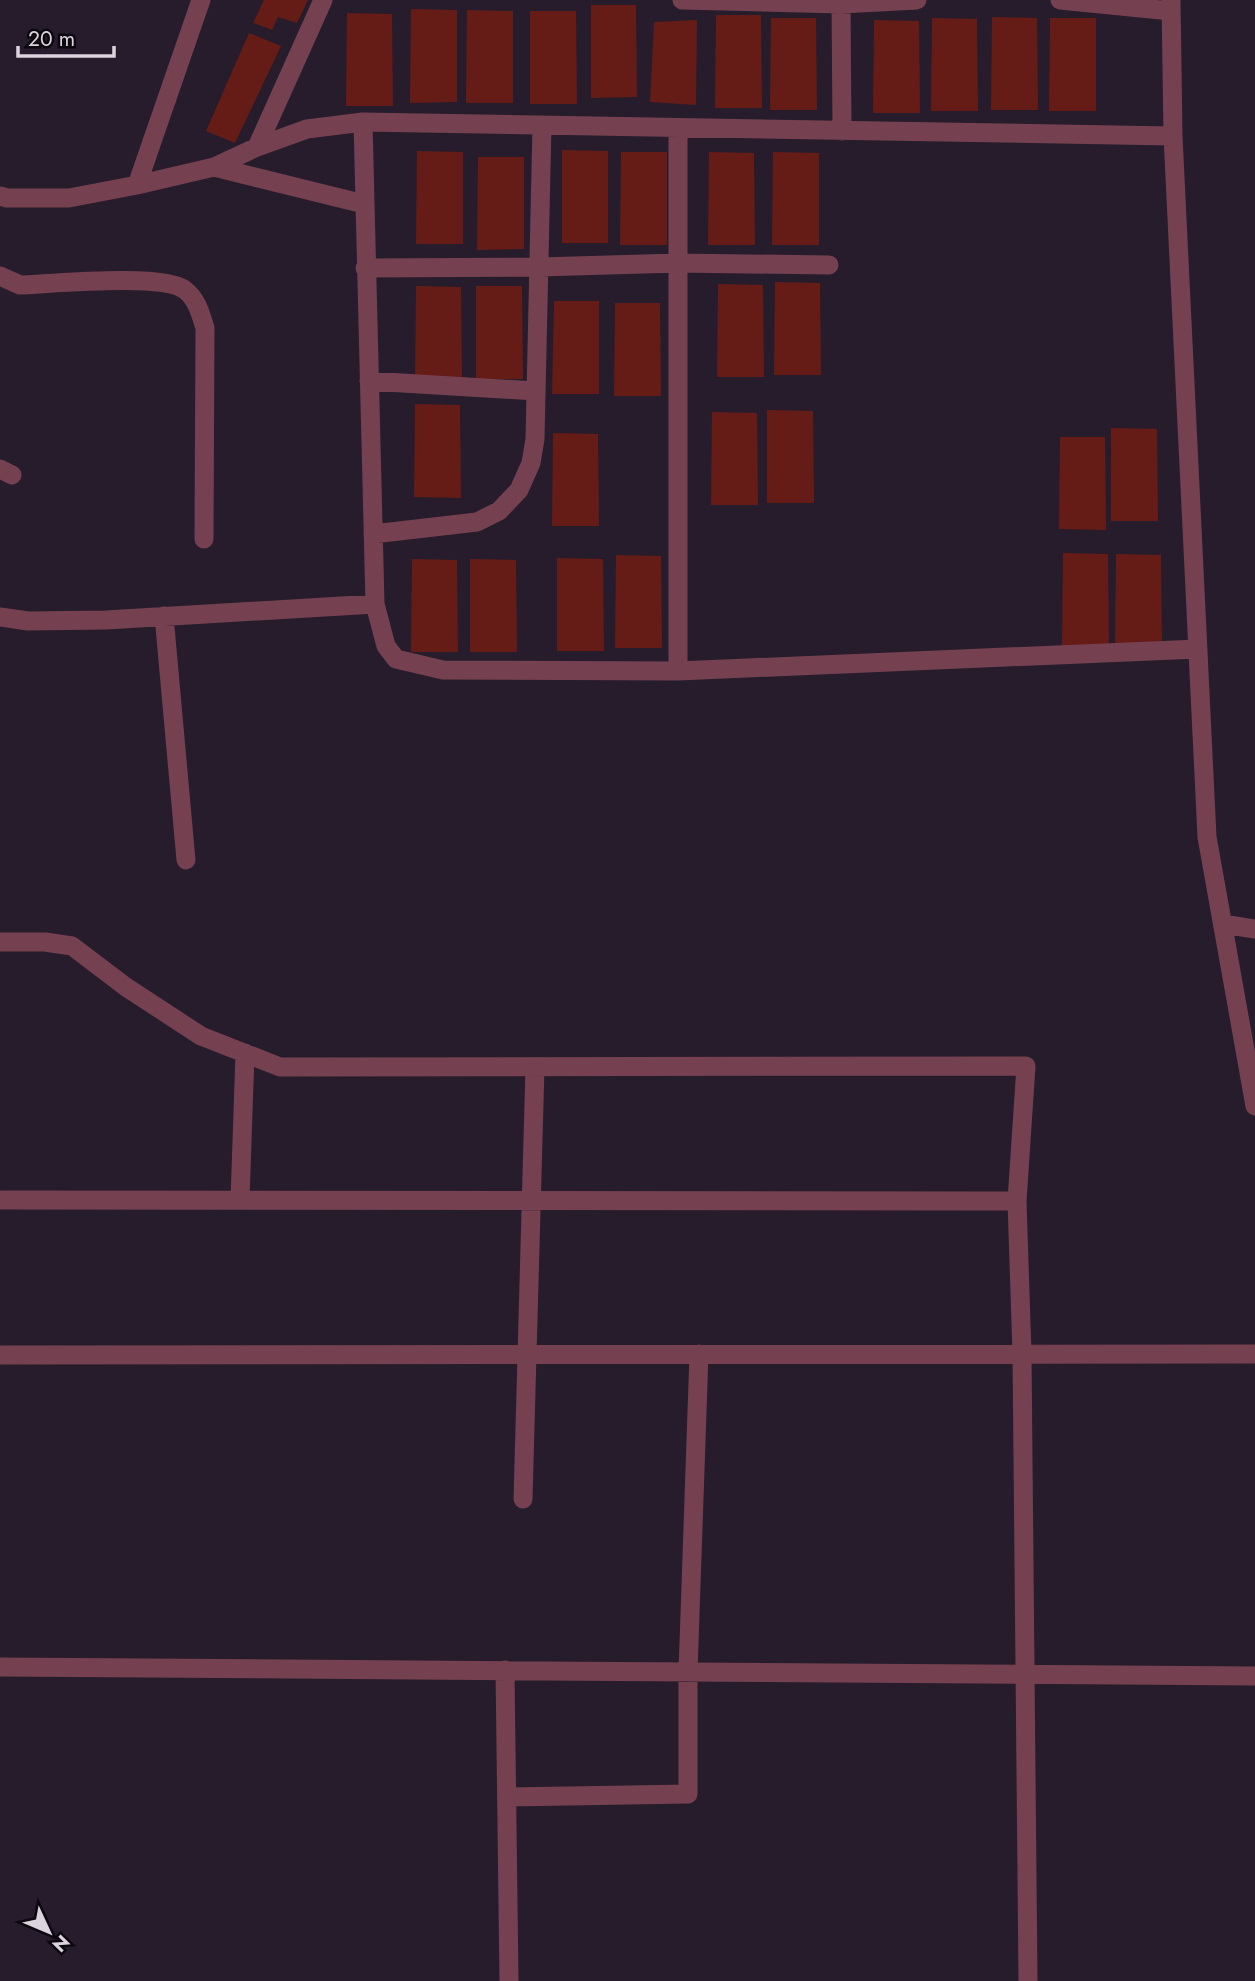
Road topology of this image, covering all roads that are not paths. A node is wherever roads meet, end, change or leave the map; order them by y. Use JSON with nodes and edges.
{"nodes":[{"id":1,"x":201,"y":0,"type":"edge"},
{"id":2,"x":323,"y":0,"type":"edge"},
{"id":3,"x":682,"y":0,"type":"edge"},
{"id":4,"x":917,"y":0,"type":"edge"},
{"id":5,"x":1060,"y":0,"type":"edge"},
{"id":6,"x":841,"y":2,"type":"edge"},
{"id":7,"x":1171,"y":5,"type":"edge"},
{"id":8,"x":363,"y":122,"type":"junction"},
{"id":9,"x":542,"y":125,"type":"junction"},
{"id":10,"x":678,"y":128,"type":"junction"},
{"id":11,"x":842,"y":131,"type":"junction"},
{"id":12,"x":1173,"y":136,"type":"junction"},
{"id":13,"x":257,"y":147,"type":"junction"},
{"id":14,"x":215,"y":167,"type":"junction"},
{"id":15,"x":137,"y":185,"type":"junction"},
{"id":16,"x":0,"y":196,"type":"edge"},
{"id":17,"x":364,"y":204,"type":"junction"},
{"id":18,"x":678,"y":263,"type":"junction"},
{"id":19,"x":829,"y":265,"type":"dead end"},
{"id":20,"x":539,"y":267,"type":"junction"},
{"id":21,"x":366,"y":268,"type":"junction"},
{"id":22,"x":0,"y":276,"type":"edge"},
{"id":23,"x":369,"y":381,"type":"junction"},
{"id":24,"x":537,"y":391,"type":"junction"},
{"id":25,"x":373,"y":534,"type":"junction"},
{"id":26,"x":204,"y":539,"type":"dead end"},
{"id":27,"x":375,"y":604,"type":"junction"},
{"id":28,"x":164,"y":616,"type":"junction"},
{"id":29,"x":0,"y":617,"type":"edge"},
{"id":30,"x":1198,"y":649,"type":"junction"},
{"id":31,"x":678,"y":671,"type":"junction"},
{"id":32,"x":186,"y":860,"type":"dead end"},
{"id":33,"x":1223,"y":924,"type":"junction"},
{"id":34,"x":1255,"y":929,"type":"edge"},
{"id":35,"x":0,"y":942,"type":"edge"},
{"id":36,"x":245,"y":1053,"type":"junction"},
{"id":37,"x":534,"y":1067,"type":"junction"},
{"id":38,"x":1255,"y":1107,"type":"edge"},
{"id":39,"x":0,"y":1200,"type":"edge"},
{"id":40,"x":240,"y":1200,"type":"junction"},
{"id":41,"x":530,"y":1200,"type":"junction"},
{"id":42,"x":1017,"y":1201,"type":"junction"},
{"id":43,"x":526,"y":1354,"type":"junction"},
{"id":44,"x":699,"y":1354,"type":"junction"},
{"id":45,"x":1023,"y":1354,"type":"junction"},
{"id":46,"x":1255,"y":1354,"type":"edge"},
{"id":47,"x":0,"y":1355,"type":"edge"},
{"id":48,"x":523,"y":1499,"type":"dead end"},
{"id":49,"x":0,"y":1667,"type":"edge"},
{"id":50,"x":505,"y":1670,"type":"junction"},
{"id":51,"x":688,"y":1672,"type":"junction"},
{"id":52,"x":1026,"y":1674,"type":"junction"},
{"id":53,"x":1255,"y":1676,"type":"edge"},
{"id":54,"x":507,"y":1797,"type":"junction"},
{"id":55,"x":509,"y":1981,"type":"edge"},
{"id":56,"x":1027,"y":1981,"type":"edge"}],
"edges":[{"from":1,"to":15,"type":"street"},
{"from":2,"to":13,"type":"street"},
{"from":3,"to":6,"type":"street"},
{"from":4,"to":6,"type":"street"},
{"from":5,"to":7,"type":"street"},
{"from":6,"to":11,"type":"street"},
{"from":7,"to":12,"type":"street"},
{"from":8,"to":9,"type":"street"},
{"from":8,"to":13,"type":"street"},
{"from":8,"to":17,"type":"street"},
{"from":9,"to":10,"type":"street"},
{"from":9,"to":20,"type":"street"},
{"from":10,"to":11,"type":"street"},
{"from":10,"to":18,"type":"street"},
{"from":11,"to":12,"type":"street"},
{"from":12,"to":30,"type":"street"},
{"from":13,"to":14,"type":"street"},
{"from":14,"to":15,"type":"street"},
{"from":14,"to":17,"type":"street"},
{"from":15,"to":16,"type":"street"},
{"from":17,"to":21,"type":"street"},
{"from":18,"to":19,"type":"street"},
{"from":18,"to":20,"type":"street"},
{"from":18,"to":31,"type":"street"},
{"from":20,"to":21,"type":"street"},
{"from":20,"to":24,"type":"street"},
{"from":21,"to":23,"type":"street"},
{"from":22,"to":26,"type":"street"},
{"from":23,"to":24,"type":"street"},
{"from":23,"to":25,"type":"street"},
{"from":24,"to":25,"type":"street"},
{"from":25,"to":27,"type":"street"},
{"from":27,"to":28,"type":"street"},
{"from":27,"to":31,"type":"street"},
{"from":28,"to":29,"type":"street"},
{"from":28,"to":32,"type":"street"},
{"from":30,"to":31,"type":"street"},
{"from":30,"to":33,"type":"street"},
{"from":33,"to":34,"type":"street"},
{"from":33,"to":38,"type":"street"},
{"from":35,"to":36,"type":"street"},
{"from":36,"to":37,"type":"street"},
{"from":36,"to":40,"type":"street"},
{"from":37,"to":41,"type":"street"},
{"from":37,"to":42,"type":"street"},
{"from":39,"to":40,"type":"street"},
{"from":40,"to":41,"type":"street"},
{"from":41,"to":42,"type":"street"},
{"from":41,"to":43,"type":"street"},
{"from":42,"to":45,"type":"street"},
{"from":43,"to":44,"type":"street"},
{"from":43,"to":47,"type":"street"},
{"from":43,"to":48,"type":"street"},
{"from":44,"to":45,"type":"street"},
{"from":44,"to":51,"type":"street"},
{"from":45,"to":46,"type":"street"},
{"from":45,"to":52,"type":"street"},
{"from":49,"to":50,"type":"street"},
{"from":50,"to":51,"type":"street"},
{"from":50,"to":54,"type":"street"},
{"from":51,"to":52,"type":"street"},
{"from":51,"to":54,"type":"street"},
{"from":52,"to":53,"type":"street"},
{"from":52,"to":56,"type":"street"},
{"from":54,"to":55,"type":"street"}]}
